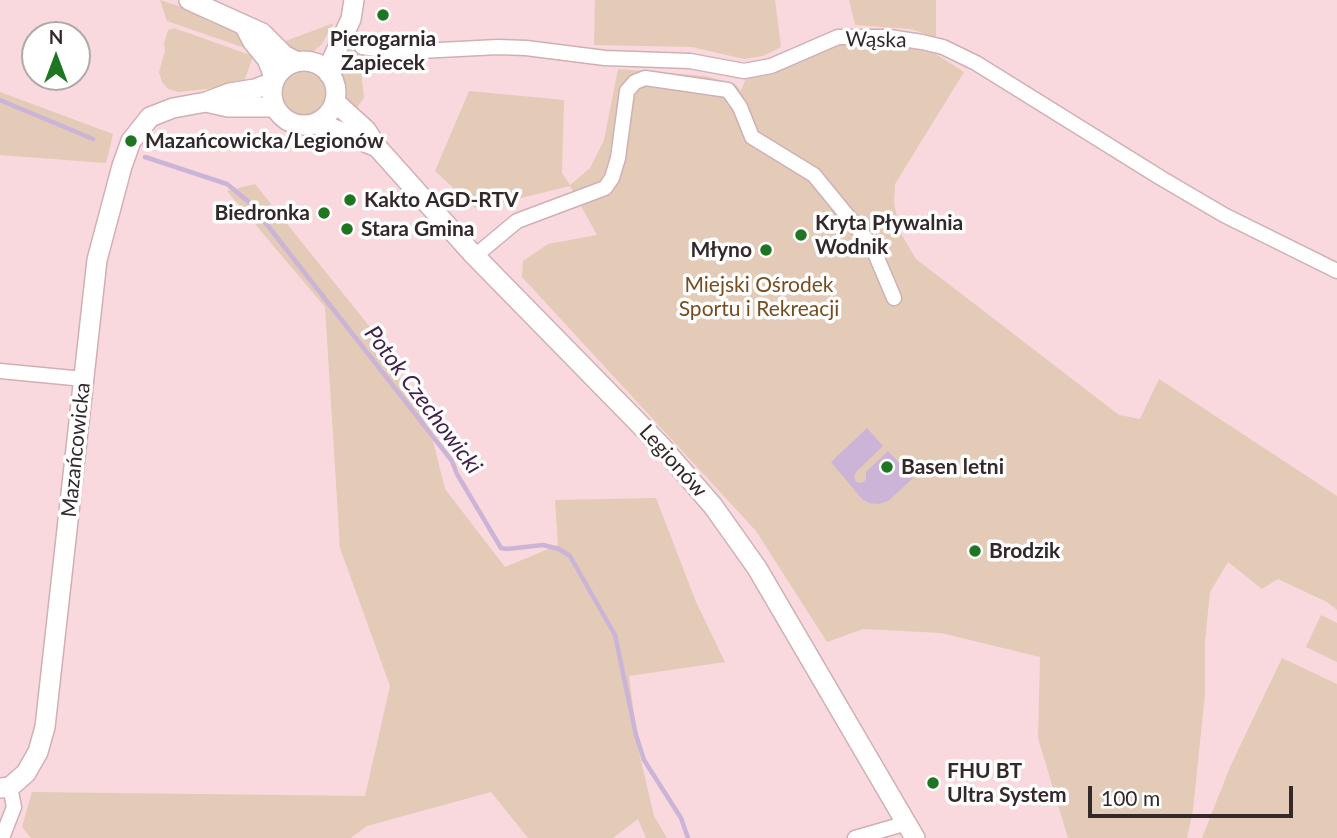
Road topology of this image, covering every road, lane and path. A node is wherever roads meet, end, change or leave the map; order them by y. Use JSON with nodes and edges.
{"nodes":[{"id":1,"x":189,"y":0,"type":"edge"},
{"id":2,"x":354,"y":1,"type":"edge"},
{"id":3,"x":243,"y":24,"type":"junction"},
{"id":4,"x":362,"y":47,"type":"dead end"},
{"id":5,"x":303,"y":61,"type":"junction"},
{"id":6,"x":738,"y":70,"type":"junction"},
{"id":7,"x":330,"y":74,"type":"junction"},
{"id":8,"x":274,"y":81,"type":"junction"},
{"id":9,"x":728,"y":90,"type":"junction"},
{"id":10,"x":206,"y":102,"type":"junction"},
{"id":11,"x":335,"y":102,"type":"junction"},
{"id":12,"x":274,"y":107,"type":"junction"},
{"id":13,"x":314,"y":124,"type":"junction"},
{"id":14,"x":377,"y":147,"type":"junction"},
{"id":15,"x":475,"y":256,"type":"junction"},
{"id":16,"x":1337,"y":271,"type":"edge"},
{"id":17,"x":894,"y":298,"type":"dead end"},
{"id":18,"x":0,"y":372,"type":"edge"},
{"id":19,"x":83,"y":379,"type":"junction"},
{"id":20,"x":5,"y":787,"type":"edge"},
{"id":21,"x":911,"y":830,"type":"edge"},
{"id":22,"x":2,"y":838,"type":"edge"},
{"id":23,"x":855,"y":838,"type":"edge"}],
"edges":[{"from":1,"to":3,"type":"street"},
{"from":2,"to":5,"type":"street"},
{"from":2,"to":7,"type":"street"},
{"from":3,"to":5,"type":"street"},
{"from":3,"to":8,"type":"street"},
{"from":4,"to":6,"type":"street","name":"Wąska"},
{"from":5,"to":7,"type":"street"},
{"from":5,"to":8,"type":"street"},
{"from":6,"to":9,"type":"street"},
{"from":6,"to":16,"type":"street","name":"Wąska"},
{"from":7,"to":11,"type":"street"},
{"from":8,"to":10,"type":"street","name":"Mazańcowicka"},
{"from":8,"to":12,"type":"street"},
{"from":9,"to":15,"type":"street"},
{"from":9,"to":17,"type":"street"},
{"from":10,"to":12,"type":"street","name":"Mazańcowicka"},
{"from":10,"to":19,"type":"street","name":"Mazańcowicka"},
{"from":11,"to":13,"type":"street"},
{"from":11,"to":14,"type":"street","name":"Legionów"},
{"from":12,"to":13,"type":"street"},
{"from":13,"to":14,"type":"street","name":"Legionów"},
{"from":14,"to":15,"type":"street","name":"Legionów"},
{"from":15,"to":21,"type":"street","name":"Legionów"},
{"from":18,"to":19,"type":"street"},
{"from":19,"to":20,"type":"street","name":"Mazańcowicka"},
{"from":20,"to":22,"type":"street","name":"Mazańcowicka"},
{"from":21,"to":23,"type":"street","name":"Legionów"}]}
